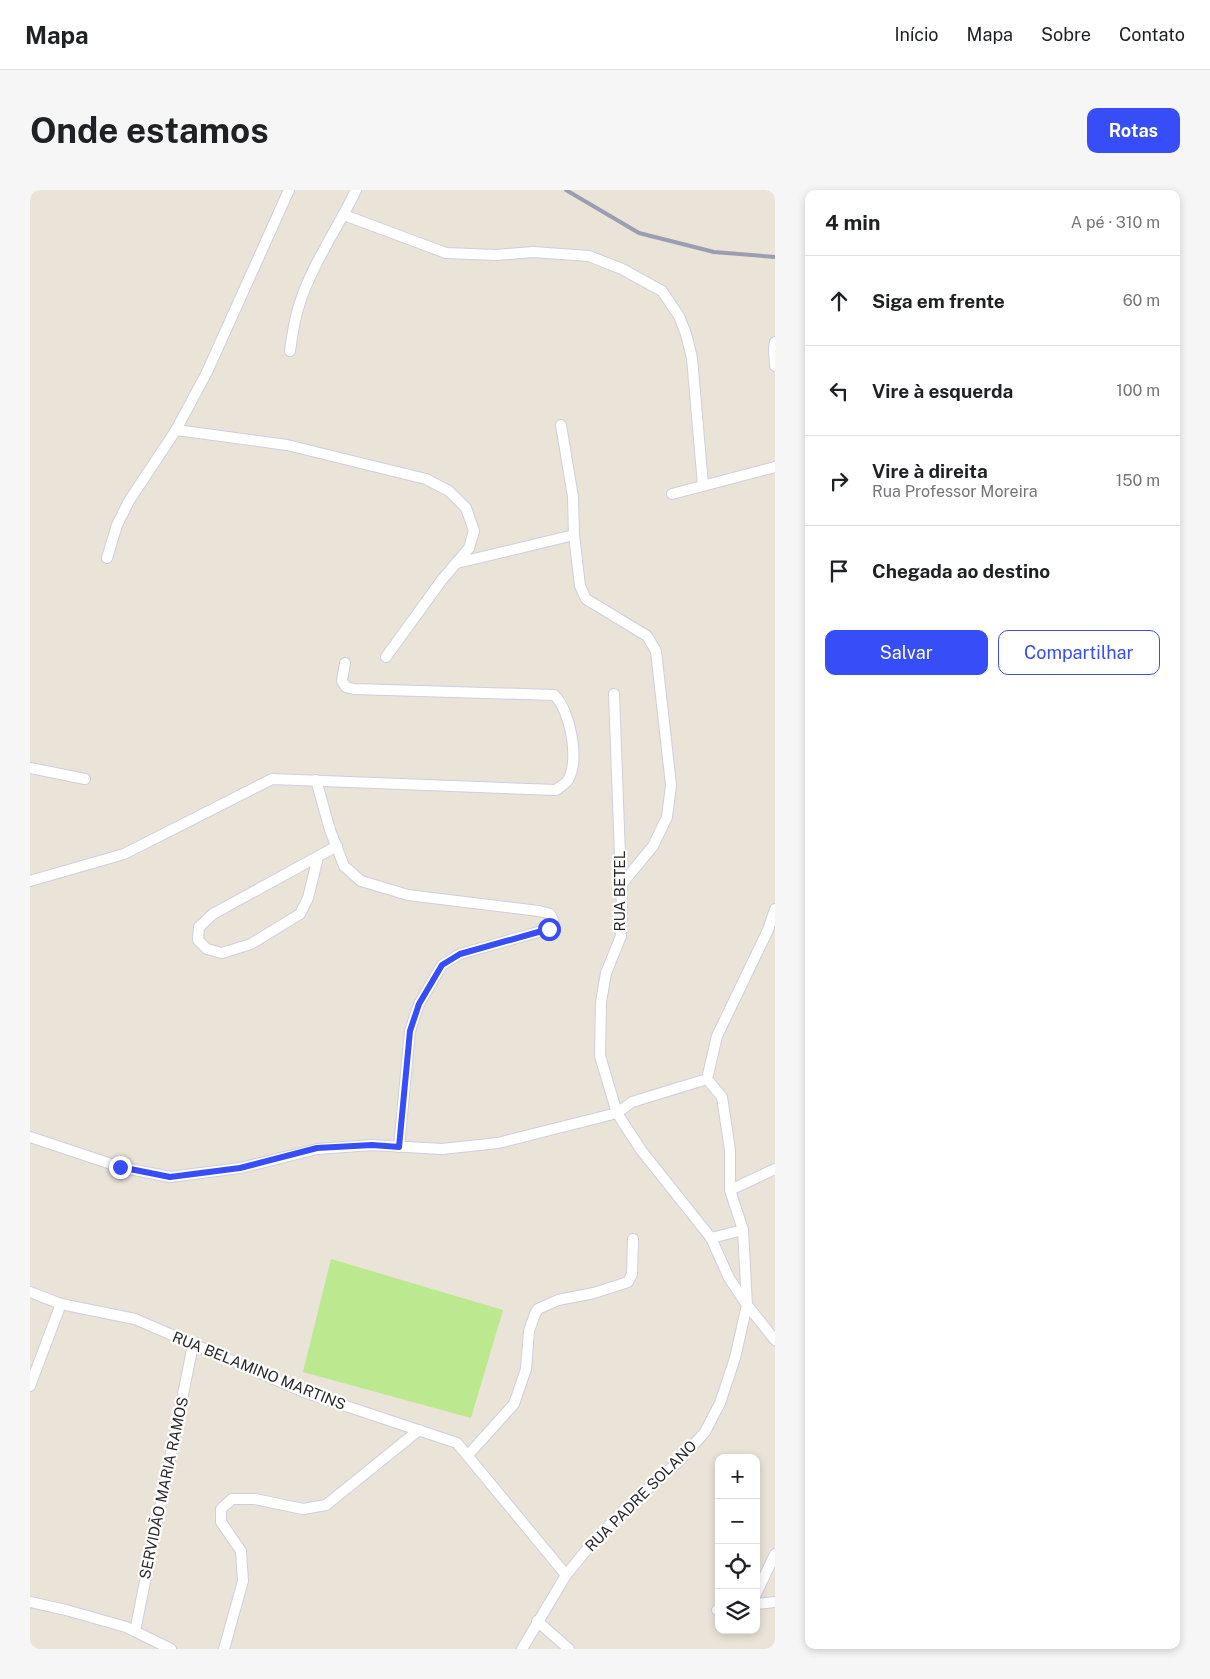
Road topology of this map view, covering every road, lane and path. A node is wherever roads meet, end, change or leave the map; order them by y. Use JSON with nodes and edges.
{"nodes":[{"id":1,"x":289,"y":190,"type":"edge"},
{"id":2,"x":356,"y":190,"type":"edge"},
{"id":3,"x":344,"y":215,"type":"junction"},
{"id":4,"x":775,"y":342,"type":"edge"},
{"id":5,"x":290,"y":351,"type":"dead end"},
{"id":6,"x":775,"y":366,"type":"edge"},
{"id":7,"x":561,"y":425,"type":"dead end"},
{"id":8,"x":176,"y":430,"type":"junction"},
{"id":9,"x":775,"y":467,"type":"edge"},
{"id":10,"x":703,"y":485,"type":"junction"},
{"id":11,"x":672,"y":494,"type":"dead end"},
{"id":12,"x":574,"y":535,"type":"junction"},
{"id":13,"x":107,"y":558,"type":"dead end"},
{"id":14,"x":457,"y":563,"type":"junction"},
{"id":15,"x":386,"y":657,"type":"dead end"},
{"id":16,"x":345,"y":663,"type":"dead end"},
{"id":17,"x":614,"y":694,"type":"dead end"},
{"id":18,"x":30,"y":768,"type":"edge"},
{"id":19,"x":86,"y":779,"type":"dead end"},
{"id":20,"x":316,"y":780,"type":"junction"},
{"id":21,"x":336,"y":846,"type":"junction"},
{"id":22,"x":318,"y":857,"type":"junction"},
{"id":23,"x":30,"y":881,"type":"edge"},
{"id":24,"x":621,"y":885,"type":"junction"},
{"id":25,"x":775,"y":909,"type":"edge"},
{"id":26,"x":707,"y":1079,"type":"junction"},
{"id":27,"x":617,"y":1113,"type":"junction"},
{"id":28,"x":30,"y":1137,"type":"edge"},
{"id":29,"x":399,"y":1147,"type":"junction"},
{"id":30,"x":775,"y":1169,"type":"edge"},
{"id":31,"x":730,"y":1190,"type":"junction"},
{"id":32,"x":743,"y":1230,"type":"junction"},
{"id":33,"x":711,"y":1238,"type":"junction"},
{"id":34,"x":633,"y":1239,"type":"dead end"},
{"id":35,"x":30,"y":1292,"type":"edge"},
{"id":36,"x":61,"y":1304,"type":"junction"},
{"id":37,"x":747,"y":1305,"type":"junction"},
{"id":38,"x":775,"y":1340,"type":"edge"},
{"id":39,"x":193,"y":1344,"type":"junction"},
{"id":40,"x":30,"y":1386,"type":"edge"},
{"id":41,"x":418,"y":1430,"type":"junction"},
{"id":42,"x":468,"y":1455,"type":"junction"},
{"id":43,"x":775,"y":1554,"type":"edge"},
{"id":44,"x":566,"y":1575,"type":"junction"},
{"id":45,"x":758,"y":1589,"type":"edge"},
{"id":46,"x":30,"y":1602,"type":"edge"},
{"id":47,"x":775,"y":1602,"type":"edge"},
{"id":48,"x":760,"y":1604,"type":"edge"},
{"id":49,"x":537,"y":1622,"type":"junction"},
{"id":50,"x":135,"y":1631,"type":"junction"},
{"id":51,"x":171,"y":1649,"type":"edge"},
{"id":52,"x":224,"y":1649,"type":"edge"},
{"id":53,"x":522,"y":1649,"type":"edge"},
{"id":54,"x":569,"y":1649,"type":"edge"}],
"edges":[{"from":1,"to":8,"type":"street"},
{"from":2,"to":3,"type":"street"},
{"from":3,"to":5,"type":"street"},
{"from":3,"to":10,"type":"street"},
{"from":4,"to":6,"type":"street"},
{"from":7,"to":12,"type":"street"},
{"from":8,"to":13,"type":"street"},
{"from":8,"to":14,"type":"street"},
{"from":9,"to":10,"type":"street"},
{"from":10,"to":11,"type":"street"},
{"from":12,"to":14,"type":"street"},
{"from":12,"to":24,"type":"street"},
{"from":14,"to":15,"type":"street"},
{"from":16,"to":20,"type":"street"},
{"from":17,"to":24,"type":"street","name":"RUA BETEL"},
{"from":18,"to":19,"type":"street"},
{"from":20,"to":21,"type":"street"},
{"from":20,"to":23,"type":"street"},
{"from":21,"to":22,"type":"street"},
{"from":21,"to":29,"type":"street"},
{"from":22,"to":22,"type":"street"},
{"from":24,"to":27,"type":"street","name":"RUA BETEL"},
{"from":25,"to":26,"type":"street"},
{"from":26,"to":27,"type":"street"},
{"from":26,"to":31,"type":"street","name":"RUA PADRE SOLANO"},
{"from":27,"to":29,"type":"street"},
{"from":27,"to":33,"type":"street","name":"RUA BETEL"},
{"from":28,"to":29,"type":"street"},
{"from":30,"to":31,"type":"street"},
{"from":31,"to":32,"type":"street","name":"RUA PADRE SOLANO"},
{"from":32,"to":33,"type":"street"},
{"from":32,"to":37,"type":"street","name":"RUA PADRE SOLANO"},
{"from":33,"to":37,"type":"street","name":"RUA BETEL"},
{"from":34,"to":42,"type":"street"},
{"from":35,"to":36,"type":"street","name":"RUA BELAMINO MARTINS"},
{"from":36,"to":39,"type":"street","name":"RUA BELAMINO MARTINS"},
{"from":36,"to":40,"type":"street"},
{"from":37,"to":38,"type":"street","name":"RUA BETEL"},
{"from":37,"to":44,"type":"street","name":"RUA PADRE SOLANO"},
{"from":39,"to":41,"type":"street","name":"RUA BELAMINO MARTINS"},
{"from":39,"to":50,"type":"street","name":"SERVIDÃO MARIA RAMOS"},
{"from":41,"to":42,"type":"street","name":"RUA BELAMINO MARTINS"},
{"from":41,"to":52,"type":"street"},
{"from":42,"to":44,"type":"street","name":"RUA BELAMINO MARTINS"},
{"from":43,"to":45,"type":"street"},
{"from":44,"to":49,"type":"street","name":"RUA PADRE SOLANO"},
{"from":46,"to":50,"type":"street"},
{"from":47,"to":48,"type":"street"},
{"from":49,"to":53,"type":"street","name":"RUA PADRE SOLANO"},
{"from":49,"to":54,"type":"street"},
{"from":50,"to":51,"type":"street"}]}
